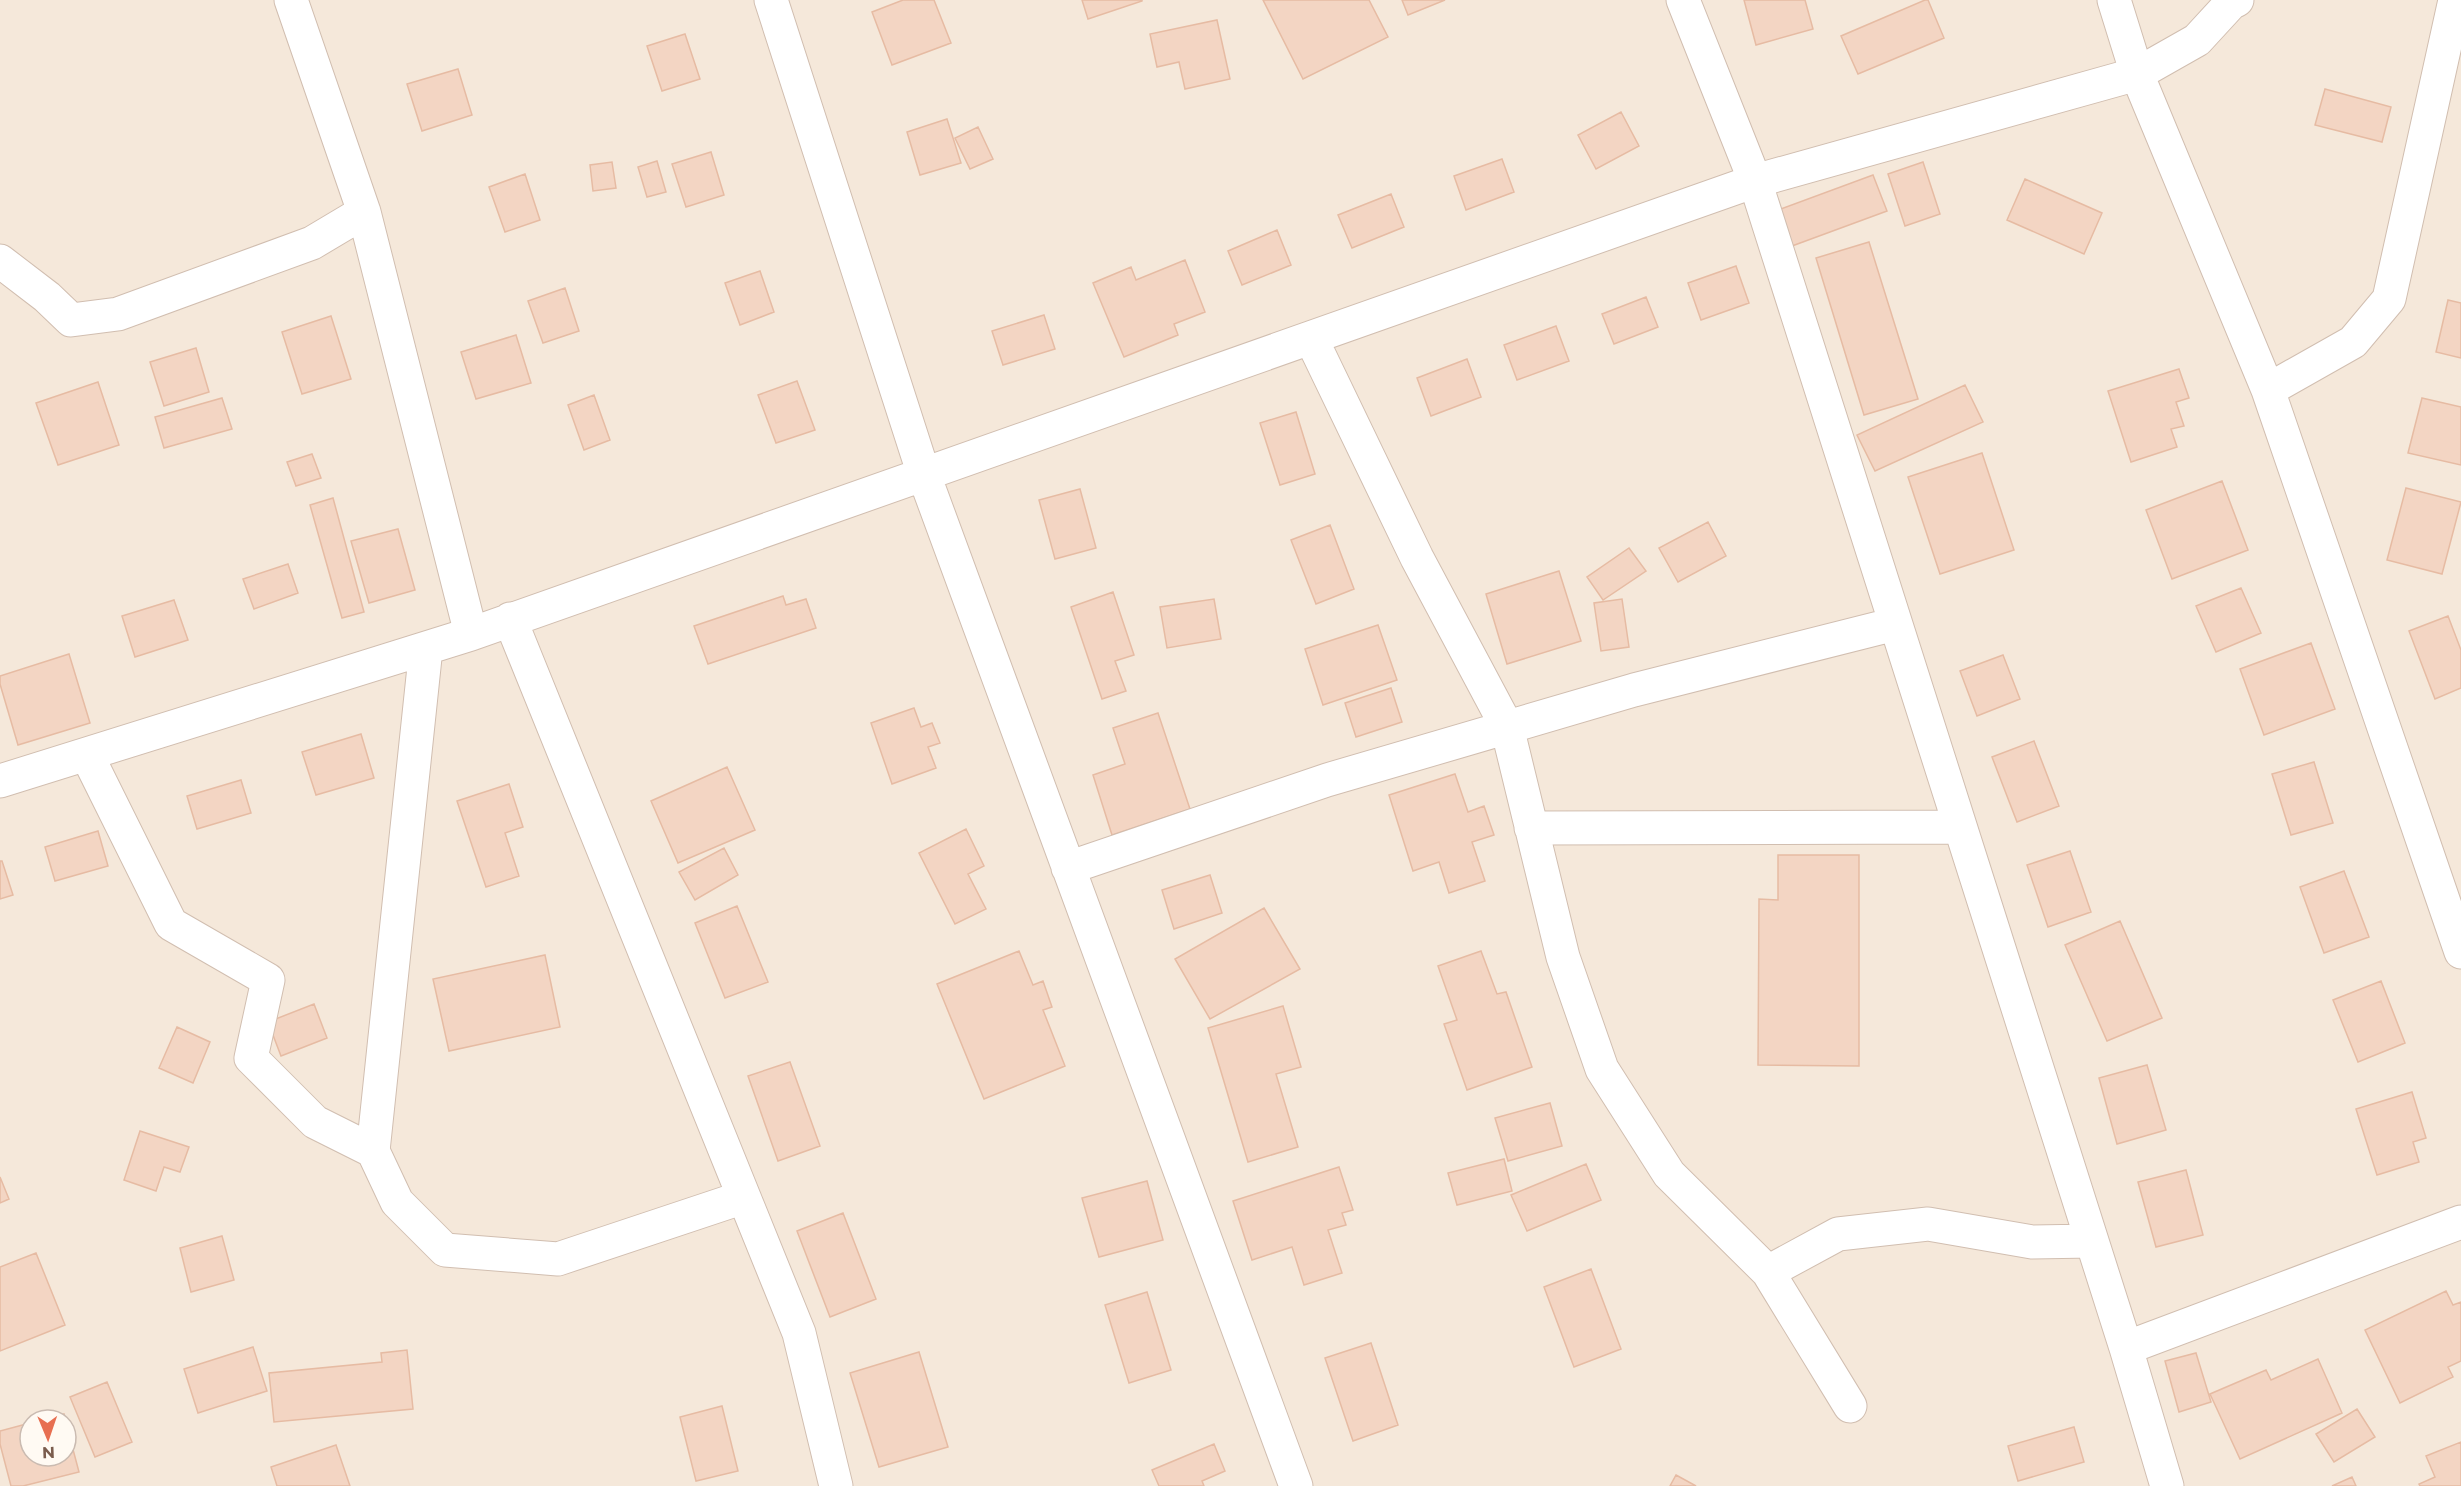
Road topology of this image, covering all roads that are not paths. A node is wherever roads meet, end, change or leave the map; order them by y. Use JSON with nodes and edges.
{"nodes":[{"id":1,"x":291,"y":0,"type":"edge"},
{"id":2,"x":771,"y":0,"type":"edge"},
{"id":3,"x":1683,"y":0,"type":"edge"},
{"id":4,"x":2114,"y":0,"type":"edge"},
{"id":5,"x":2237,"y":0,"type":"edge"},
{"id":6,"x":2455,"y":0,"type":"edge"},
{"id":7,"x":2137,"y":74,"type":"junction"},
{"id":8,"x":1755,"y":181,"type":"junction"},
{"id":9,"x":364,"y":212,"type":"junction"},
{"id":10,"x":0,"y":261,"type":"edge"},
{"id":11,"x":1311,"y":338,"type":"junction"},
{"id":12,"x":2268,"y":390,"type":"junction"},
{"id":13,"x":924,"y":475,"type":"junction"},
{"id":14,"x":510,"y":619,"type":"junction"},
{"id":15,"x":1895,"y":624,"type":"junction"},
{"id":16,"x":471,"y":634,"type":"junction"},
{"id":17,"x":426,"y":648,"type":"junction"},
{"id":18,"x":1507,"y":727,"type":"junction"},
{"id":19,"x":87,"y":754,"type":"junction"},
{"id":20,"x":0,"y":781,"type":"edge"},
{"id":21,"x":1532,"y":828,"type":"junction"},
{"id":22,"x":1960,"y":828,"type":"junction"},
{"id":23,"x":1068,"y":868,"type":"junction"},
{"id":24,"x":2461,"y":952,"type":"edge"},
{"id":25,"x":373,"y":1151,"type":"junction"},
{"id":26,"x":744,"y":1197,"type":"junction"},
{"id":27,"x":2461,"y":1222,"type":"edge"},
{"id":28,"x":2092,"y":1241,"type":"junction"},
{"id":29,"x":1768,"y":1272,"type":"junction"},
{"id":30,"x":2126,"y":1348,"type":"junction"},
{"id":31,"x":1850,"y":1406,"type":"dead end"},
{"id":32,"x":836,"y":1486,"type":"edge"},
{"id":33,"x":1296,"y":1486,"type":"edge"},
{"id":34,"x":2167,"y":1486,"type":"edge"}],
"edges":[{"from":1,"to":9,"type":"street"},
{"from":2,"to":13,"type":"street"},
{"from":3,"to":8,"type":"street"},
{"from":4,"to":7,"type":"street"},
{"from":5,"to":7,"type":"street"},
{"from":6,"to":12,"type":"street"},
{"from":7,"to":8,"type":"street"},
{"from":7,"to":12,"type":"street"},
{"from":8,"to":11,"type":"street"},
{"from":8,"to":15,"type":"street"},
{"from":9,"to":10,"type":"street"},
{"from":9,"to":16,"type":"street"},
{"from":11,"to":13,"type":"street"},
{"from":11,"to":18,"type":"street"},
{"from":12,"to":24,"type":"street"},
{"from":13,"to":14,"type":"street"},
{"from":13,"to":23,"type":"street"},
{"from":14,"to":16,"type":"street"},
{"from":14,"to":26,"type":"street"},
{"from":15,"to":18,"type":"street"},
{"from":15,"to":22,"type":"street"},
{"from":16,"to":17,"type":"street"},
{"from":17,"to":19,"type":"street"},
{"from":17,"to":25,"type":"street"},
{"from":18,"to":21,"type":"street"},
{"from":18,"to":23,"type":"street"},
{"from":19,"to":20,"type":"street"},
{"from":19,"to":25,"type":"street"},
{"from":21,"to":22,"type":"street"},
{"from":21,"to":29,"type":"street"},
{"from":22,"to":28,"type":"street"},
{"from":23,"to":33,"type":"street"},
{"from":25,"to":26,"type":"street"},
{"from":26,"to":32,"type":"street"},
{"from":27,"to":30,"type":"street"},
{"from":28,"to":29,"type":"street"},
{"from":28,"to":30,"type":"street"},
{"from":29,"to":31,"type":"street"},
{"from":30,"to":34,"type":"street"}]}
